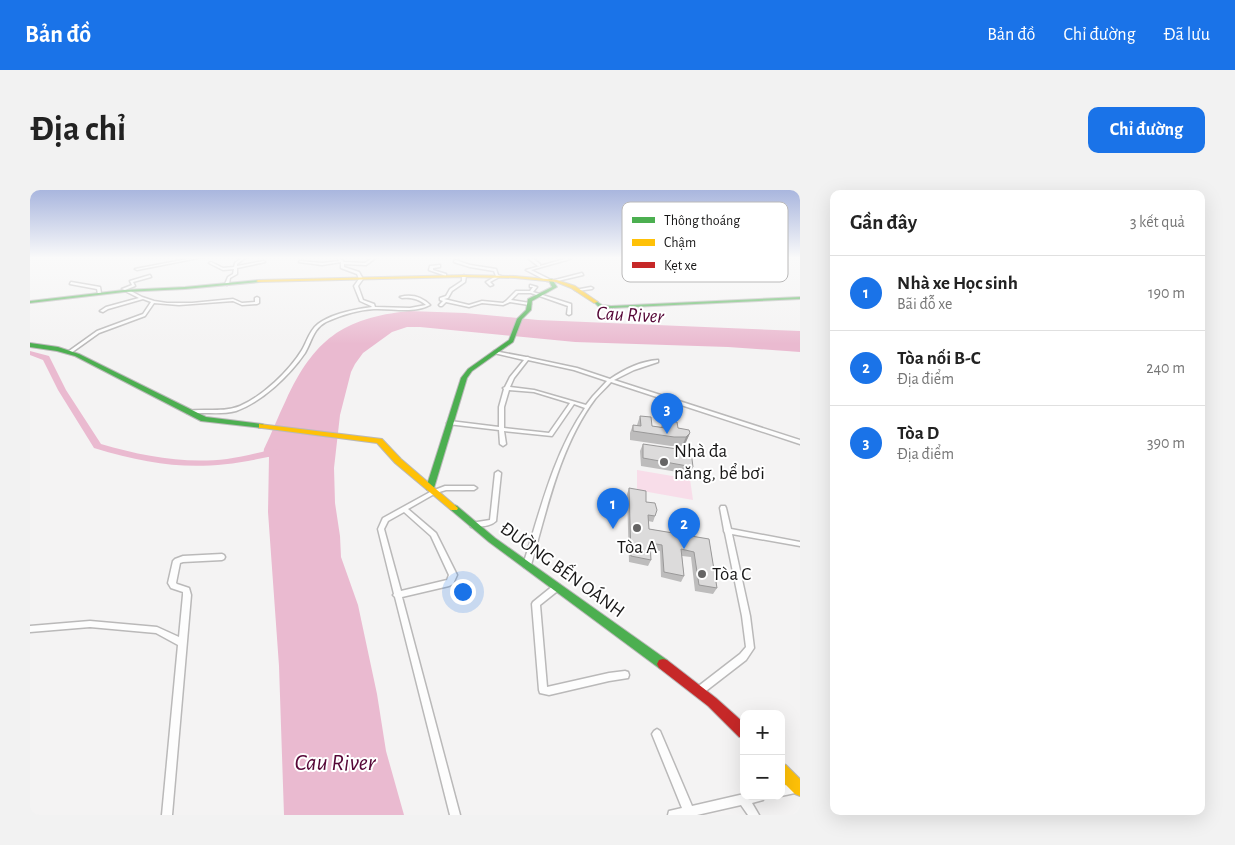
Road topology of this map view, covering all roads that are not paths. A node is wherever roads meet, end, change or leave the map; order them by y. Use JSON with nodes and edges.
{"nodes":[{"id":1,"x":89,"y":286,"type":"edge"},
{"id":2,"x":130,"y":286,"type":"edge"},
{"id":3,"x":202,"y":286,"type":"edge"},
{"id":4,"x":356,"y":286,"type":"edge"},
{"id":5,"x":457,"y":286,"type":"edge"},
{"id":6,"x":531,"y":286,"type":"dead end"},
{"id":7,"x":554,"y":286,"type":"edge"},
{"id":8,"x":570,"y":286,"type":"edge"},
{"id":9,"x":591,"y":288,"type":"dead end"},
{"id":10,"x":577,"y":290,"type":"junction"},
{"id":11,"x":126,"y":291,"type":"junction"},
{"id":12,"x":531,"y":292,"type":"junction"},
{"id":13,"x":99,"y":293,"type":"junction"},
{"id":14,"x":541,"y":294,"type":"junction"},
{"id":15,"x":143,"y":297,"type":"junction"},
{"id":16,"x":402,"y":297,"type":"dead end"},
{"id":17,"x":257,"y":298,"type":"dead end"},
{"id":18,"x":800,"y":298,"type":"edge"},
{"id":19,"x":446,"y":301,"type":"junction"},
{"id":20,"x":508,"y":301,"type":"junction"},
{"id":21,"x":30,"y":302,"type":"edge"},
{"id":22,"x":153,"y":302,"type":"junction"},
{"id":23,"x":238,"y":302,"type":"junction"},
{"id":24,"x":529,"y":304,"type":"junction"},
{"id":25,"x":221,"y":305,"type":"dead end"},
{"id":26,"x":441,"y":305,"type":"dead end"},
{"id":27,"x":374,"y":308,"type":"junction"},
{"id":28,"x":102,"y":311,"type":"dead end"},
{"id":29,"x":569,"y":314,"type":"dead end"},
{"id":30,"x":30,"y":345,"type":"edge"},
{"id":31,"x":70,"y":352,"type":"junction"},
{"id":32,"x":495,"y":352,"type":"junction"},
{"id":33,"x":528,"y":358,"type":"junction"},
{"id":34,"x":656,"y":361,"type":"dead end"},
{"id":35,"x":610,"y":381,"type":"junction"},
{"id":36,"x":505,"y":388,"type":"junction"},
{"id":37,"x":572,"y":402,"type":"junction"},
{"id":38,"x":588,"y":407,"type":"junction"},
{"id":39,"x":189,"y":412,"type":"junction"},
{"id":40,"x":450,"y":423,"type":"junction"},
{"id":41,"x":501,"y":428,"type":"junction"},
{"id":42,"x":800,"y":442,"type":"edge"},
{"id":43,"x":503,"y":444,"type":"dead end"},
{"id":44,"x":498,"y":473,"type":"dead end"},
{"id":45,"x":474,"y":488,"type":"dead end"},
{"id":46,"x":432,"y":490,"type":"junction"},
{"id":47,"x":723,"y":508,"type":"dead end"},
{"id":48,"x":404,"y":509,"type":"junction"},
{"id":49,"x":473,"y":525,"type":"junction"},
{"id":50,"x":727,"y":531,"type":"junction"},
{"id":51,"x":800,"y":544,"type":"edge"},
{"id":52,"x":222,"y":557,"type":"dead end"},
{"id":53,"x":527,"y":565,"type":"junction"},
{"id":54,"x":556,"y":587,"type":"junction"},
{"id":55,"x":397,"y":595,"type":"junction"},
{"id":56,"x":30,"y":629,"type":"edge"},
{"id":57,"x":183,"y":642,"type":"junction"},
{"id":58,"x":625,"y":675,"type":"dead end"},
{"id":59,"x":699,"y":691,"type":"junction"},
{"id":60,"x":740,"y":728,"type":"edge"},
{"id":61,"x":657,"y":734,"type":"dead end"},
{"id":62,"x":785,"y":774,"type":"edge"},
{"id":63,"x":799,"y":788,"type":"edge"},
{"id":64,"x":785,"y":791,"type":"edge"},
{"id":65,"x":744,"y":800,"type":"joint"},
{"id":66,"x":689,"y":812,"type":"junction"},
{"id":67,"x":167,"y":815,"type":"edge"},
{"id":68,"x":455,"y":815,"type":"edge"},
{"id":69,"x":673,"y":815,"type":"edge"},
{"id":70,"x":754,"y":815,"type":"edge"}],
"edges":[{"from":1,"to":13,"type":"street"},
{"from":2,"to":11,"type":"street"},
{"from":3,"to":11,"type":"street"},
{"from":4,"to":27,"type":"street"},
{"from":5,"to":19,"type":"street"},
{"from":6,"to":12,"type":"street"},
{"from":7,"to":14,"type":"street"},
{"from":8,"to":10,"type":"street"},
{"from":9,"to":10,"type":"street"},
{"from":10,"to":18,"type":"street"},
{"from":11,"to":13,"type":"street"},
{"from":11,"to":15,"type":"street"},
{"from":12,"to":14,"type":"street"},
{"from":12,"to":20,"type":"street"},
{"from":13,"to":21,"type":"street"},
{"from":14,"to":24,"type":"street"},
{"from":14,"to":29,"type":"street"},
{"from":15,"to":22,"type":"street"},
{"from":15,"to":28,"type":"street"},
{"from":16,"to":27,"type":"street"},
{"from":17,"to":23,"type":"street"},
{"from":19,"to":20,"type":"street"},
{"from":19,"to":26,"type":"street"},
{"from":20,"to":24,"type":"street"},
{"from":22,"to":23,"type":"street"},
{"from":22,"to":31,"type":"street"},
{"from":23,"to":25,"type":"street"},
{"from":24,"to":32,"type":"street"},
{"from":27,"to":39,"type":"street"},
{"from":30,"to":31,"type":"street","name":"ĐƯỜNG BẾN OÁNH"},
{"from":31,"to":39,"type":"street","name":"ĐƯỜNG BẾN OÁNH"},
{"from":32,"to":33,"type":"street"},
{"from":32,"to":40,"type":"street"},
{"from":33,"to":35,"type":"street"},
{"from":33,"to":36,"type":"street"},
{"from":34,"to":35,"type":"street"},
{"from":35,"to":38,"type":"street"},
{"from":35,"to":42,"type":"street"},
{"from":36,"to":37,"type":"street"},
{"from":36,"to":41,"type":"street"},
{"from":37,"to":38,"type":"street"},
{"from":37,"to":41,"type":"street"},
{"from":38,"to":53,"type":"street"},
{"from":39,"to":46,"type":"street","name":"ĐƯỜNG BẾN OÁNH"},
{"from":40,"to":41,"type":"street"},
{"from":40,"to":46,"type":"street"},
{"from":41,"to":43,"type":"street"},
{"from":44,"to":49,"type":"street"},
{"from":45,"to":46,"type":"street"},
{"from":46,"to":48,"type":"street"},
{"from":46,"to":49,"type":"street","name":"ĐƯỜNG BẾN OÁNH"},
{"from":47,"to":50,"type":"street"},
{"from":48,"to":55,"type":"street"},
{"from":48,"to":55,"type":"street"},
{"from":49,"to":53,"type":"street","name":"ĐƯỜNG BẾN OÁNH"},
{"from":50,"to":51,"type":"street"},
{"from":50,"to":59,"type":"street"},
{"from":52,"to":57,"type":"street"},
{"from":53,"to":54,"type":"street","name":"ĐƯỜNG BẾN OÁNH"},
{"from":54,"to":58,"type":"street"},
{"from":54,"to":59,"type":"street","name":"ĐƯỜNG BẾN OÁNH"},
{"from":55,"to":68,"type":"street"},
{"from":56,"to":57,"type":"street"},
{"from":57,"to":67,"type":"street"},
{"from":59,"to":60,"type":"street","name":"ĐƯỜNG BẾN OÁNH"},
{"from":61,"to":66,"type":"street"},
{"from":62,"to":63,"type":"street"},
{"from":63,"to":64,"type":"street"},
{"from":65,"to":66,"type":"street"},
{"from":65,"to":70,"type":"street"},
{"from":66,"to":69,"type":"street"}]}
